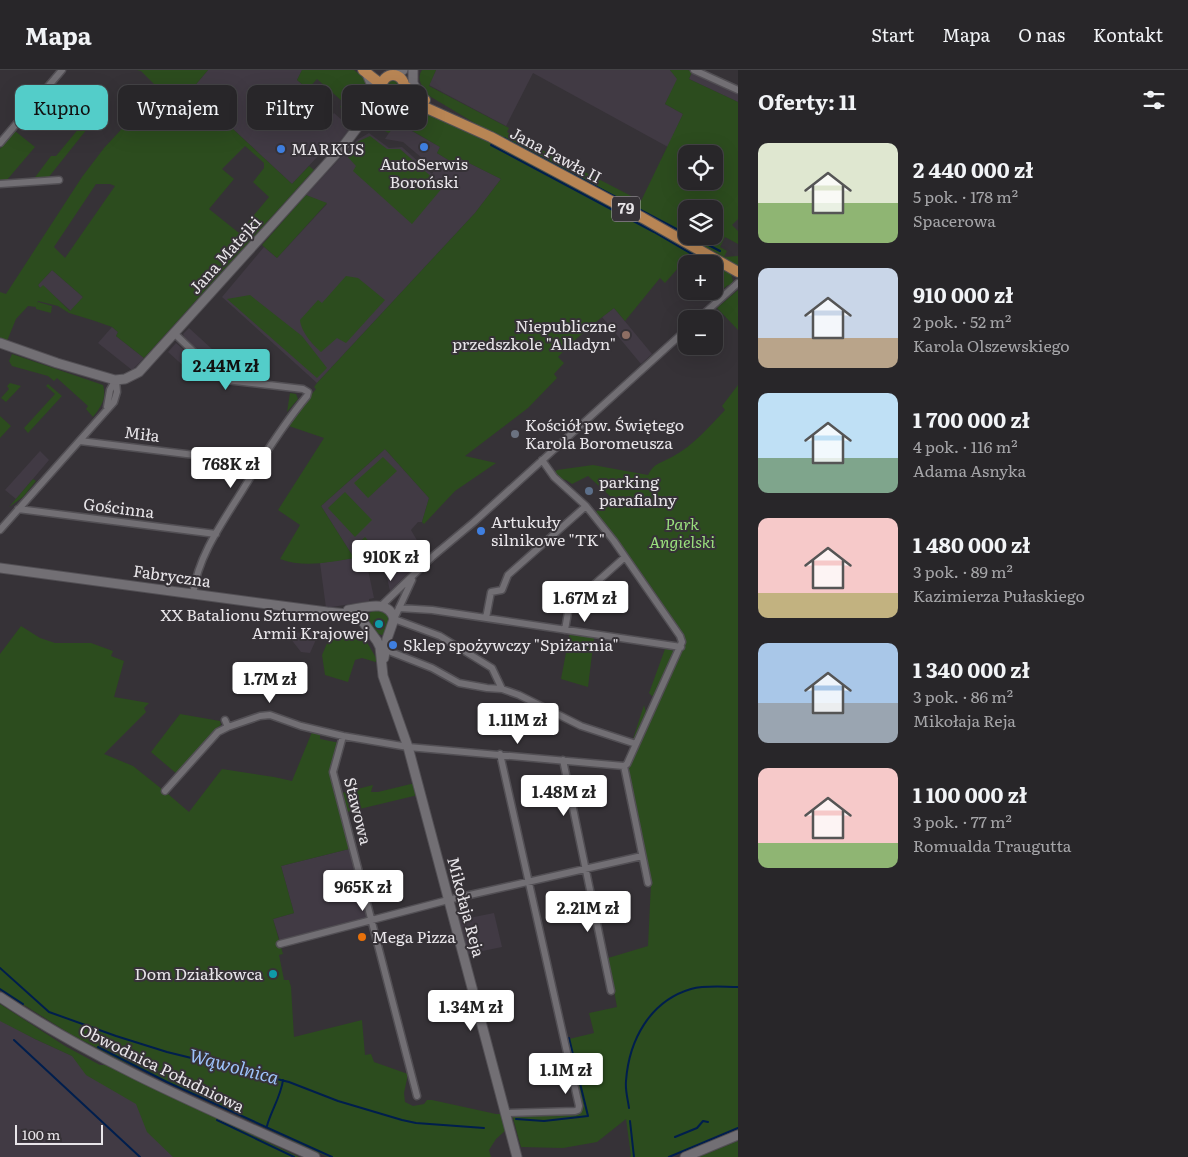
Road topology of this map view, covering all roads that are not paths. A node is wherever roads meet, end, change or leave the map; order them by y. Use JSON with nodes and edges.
{"nodes":[{"id":1,"x":62,"y":70,"type":"edge"},
{"id":2,"x":412,"y":70,"type":"edge"},
{"id":3,"x":694,"y":70,"type":"edge"},
{"id":4,"x":368,"y":71,"type":"edge"},
{"id":5,"x":706,"y":72,"type":"edge"},
{"id":6,"x":395,"y":84,"type":"edge"},
{"id":7,"x":373,"y":85,"type":"edge"},
{"id":8,"x":414,"y":85,"type":"edge"},
{"id":9,"x":738,"y":90,"type":"edge"},
{"id":10,"x":427,"y":105,"type":"edge"},
{"id":11,"x":427,"y":106,"type":"edge"},
{"id":12,"x":357,"y":130,"type":"edge"},
{"id":13,"x":491,"y":138,"type":"junction"},
{"id":14,"x":0,"y":143,"type":"edge"},
{"id":15,"x":59,"y":180,"type":"dead end"},
{"id":16,"x":0,"y":184,"type":"edge"},
{"id":17,"x":738,"y":272,"type":"edge"},
{"id":18,"x":738,"y":283,"type":"edge"},
{"id":19,"x":708,"y":310,"type":"edge"},
{"id":20,"x":174,"y":334,"type":"junction"},
{"id":21,"x":678,"y":337,"type":"edge"},
{"id":22,"x":0,"y":343,"type":"edge"},
{"id":23,"x":116,"y":380,"type":"junction"},
{"id":24,"x":80,"y":440,"type":"junction"},
{"id":25,"x":542,"y":460,"type":"junction"},
{"id":26,"x":260,"y":463,"type":"junction"},
{"id":27,"x":586,"y":506,"type":"junction"},
{"id":28,"x":18,"y":509,"type":"junction"},
{"id":29,"x":0,"y":530,"type":"edge"},
{"id":30,"x":216,"y":534,"type":"junction"},
{"id":31,"x":625,"y":556,"type":"junction"},
{"id":32,"x":0,"y":568,"type":"edge"},
{"id":33,"x":414,"y":574,"type":"junction"},
{"id":34,"x":192,"y":594,"type":"junction"},
{"id":35,"x":371,"y":606,"type":"junction"},
{"id":36,"x":381,"y":606,"type":"junction"},
{"id":37,"x":398,"y":608,"type":"junction"},
{"id":38,"x":340,"y":612,"type":"junction"},
{"id":39,"x":486,"y":618,"type":"junction"},
{"id":40,"x":394,"y":619,"type":"junction"},
{"id":41,"x":364,"y":624,"type":"junction"},
{"id":42,"x":565,"y":630,"type":"junction"},
{"id":43,"x":390,"y":632,"type":"junction"},
{"id":44,"x":372,"y":635,"type":"junction"},
{"id":45,"x":681,"y":647,"type":"junction"},
{"id":46,"x":383,"y":648,"type":"junction"},
{"id":47,"x":502,"y":689,"type":"junction"},
{"id":48,"x":224,"y":720,"type":"dead end"},
{"id":49,"x":228,"y":727,"type":"junction"},
{"id":50,"x":343,"y":736,"type":"junction"},
{"id":51,"x":636,"y":744,"type":"junction"},
{"id":52,"x":408,"y":747,"type":"junction"},
{"id":53,"x":500,"y":754,"type":"junction"},
{"id":54,"x":562,"y":760,"type":"junction"},
{"id":55,"x":624,"y":766,"type":"junction"},
{"id":56,"x":165,"y":791,"type":"dead end"},
{"id":57,"x":642,"y":856,"type":"junction"},
{"id":58,"x":586,"y":870,"type":"junction"},
{"id":59,"x":528,"y":882,"type":"junction"},
{"id":60,"x":648,"y":882,"type":"dead end"},
{"id":61,"x":449,"y":900,"type":"junction"},
{"id":62,"x":372,"y":921,"type":"junction"},
{"id":63,"x":280,"y":944,"type":"dead end"},
{"id":64,"x":611,"y":991,"type":"dead end"},
{"id":65,"x":0,"y":996,"type":"edge"},
{"id":66,"x":417,"y":1096,"type":"dead end"},
{"id":67,"x":505,"y":1114,"type":"junction"},
{"id":68,"x":738,"y":1135,"type":"edge"},
{"id":69,"x":315,"y":1157,"type":"edge"},
{"id":70,"x":517,"y":1157,"type":"edge"},
{"id":71,"x":685,"y":1157,"type":"edge"}],
"edges":[{"from":1,"to":14,"type":"street"},
{"from":2,"to":6,"type":"street","name":"Jana Matejki"},
{"from":2,"to":8,"type":"street"},
{"from":3,"to":5,"type":"street"},
{"from":4,"to":6,"type":"main road","name":"Jana Pawła II"},
{"from":4,"to":7,"type":"street"},
{"from":5,"to":9,"type":"street"},
{"from":10,"to":13,"type":"main road","name":"Jana Pawła II","number":"79"},
{"from":11,"to":13,"type":"main road","name":"Jana Pawła II","number":"79"},
{"from":12,"to":20,"type":"street","name":"Jana Matejki"},
{"from":13,"to":17,"type":"main road","name":"Jana Pawła II","number":"79"},
{"from":15,"to":16,"type":"street"},
{"from":18,"to":19,"type":"street"},
{"from":20,"to":23,"type":"street","name":"Jana Matejki"},
{"from":20,"to":26,"type":"street"},
{"from":21,"to":25,"type":"street"},
{"from":22,"to":23,"type":"street"},
{"from":23,"to":24,"type":"street"},
{"from":24,"to":26,"type":"street","name":"Miła"},
{"from":24,"to":28,"type":"street"},
{"from":25,"to":27,"type":"street"},
{"from":25,"to":33,"type":"street"},
{"from":26,"to":30,"type":"street"},
{"from":27,"to":31,"type":"street"},
{"from":27,"to":39,"type":"street"},
{"from":28,"to":29,"type":"street"},
{"from":28,"to":30,"type":"street","name":"Gościnna"},
{"from":30,"to":34,"type":"street"},
{"from":31,"to":42,"type":"street"},
{"from":31,"to":45,"type":"street"},
{"from":32,"to":34,"type":"street","name":"Fabryczna"},
{"from":33,"to":36,"type":"street"},
{"from":33,"to":37,"type":"street"},
{"from":34,"to":38,"type":"street","name":"Fabryczna"},
{"from":35,"to":36,"type":"street"},
{"from":35,"to":38,"type":"street","name":"Fabryczna"},
{"from":35,"to":41,"type":"street"},
{"from":36,"to":40,"type":"street"},
{"from":37,"to":39,"type":"street"},
{"from":37,"to":40,"type":"street"},
{"from":38,"to":41,"type":"street","name":"Fabryczna"},
{"from":39,"to":42,"type":"street"},
{"from":40,"to":43,"type":"street"},
{"from":40,"to":47,"type":"street"},
{"from":41,"to":44,"type":"street"},
{"from":42,"to":45,"type":"street"},
{"from":43,"to":44,"type":"street"},
{"from":43,"to":46,"type":"street"},
{"from":44,"to":46,"type":"street"},
{"from":45,"to":51,"type":"street"},
{"from":46,"to":47,"type":"street"},
{"from":46,"to":52,"type":"street","name":"Mikołaja Reja"},
{"from":47,"to":51,"type":"street"},
{"from":48,"to":49,"type":"street"},
{"from":49,"to":50,"type":"street"},
{"from":49,"to":56,"type":"street"},
{"from":50,"to":52,"type":"street"},
{"from":50,"to":62,"type":"street","name":"Stawowa"},
{"from":51,"to":55,"type":"street"},
{"from":52,"to":53,"type":"street"},
{"from":52,"to":61,"type":"street","name":"Mikołaja Reja"},
{"from":53,"to":54,"type":"street"},
{"from":53,"to":59,"type":"street"},
{"from":54,"to":55,"type":"street"},
{"from":54,"to":58,"type":"street"},
{"from":55,"to":57,"type":"street"},
{"from":57,"to":58,"type":"street"},
{"from":57,"to":60,"type":"street"},
{"from":58,"to":59,"type":"street"},
{"from":58,"to":64,"type":"street"},
{"from":59,"to":61,"type":"street"},
{"from":59,"to":67,"type":"street"},
{"from":61,"to":62,"type":"street"},
{"from":61,"to":67,"type":"street","name":"Mikołaja Reja"},
{"from":62,"to":63,"type":"street"},
{"from":62,"to":66,"type":"street","name":"Stawowa"},
{"from":65,"to":69,"type":"street","name":"Obwodnica Południowa"},
{"from":67,"to":70,"type":"street","name":"Mikołaja Reja"},
{"from":68,"to":71,"type":"street"}]}
